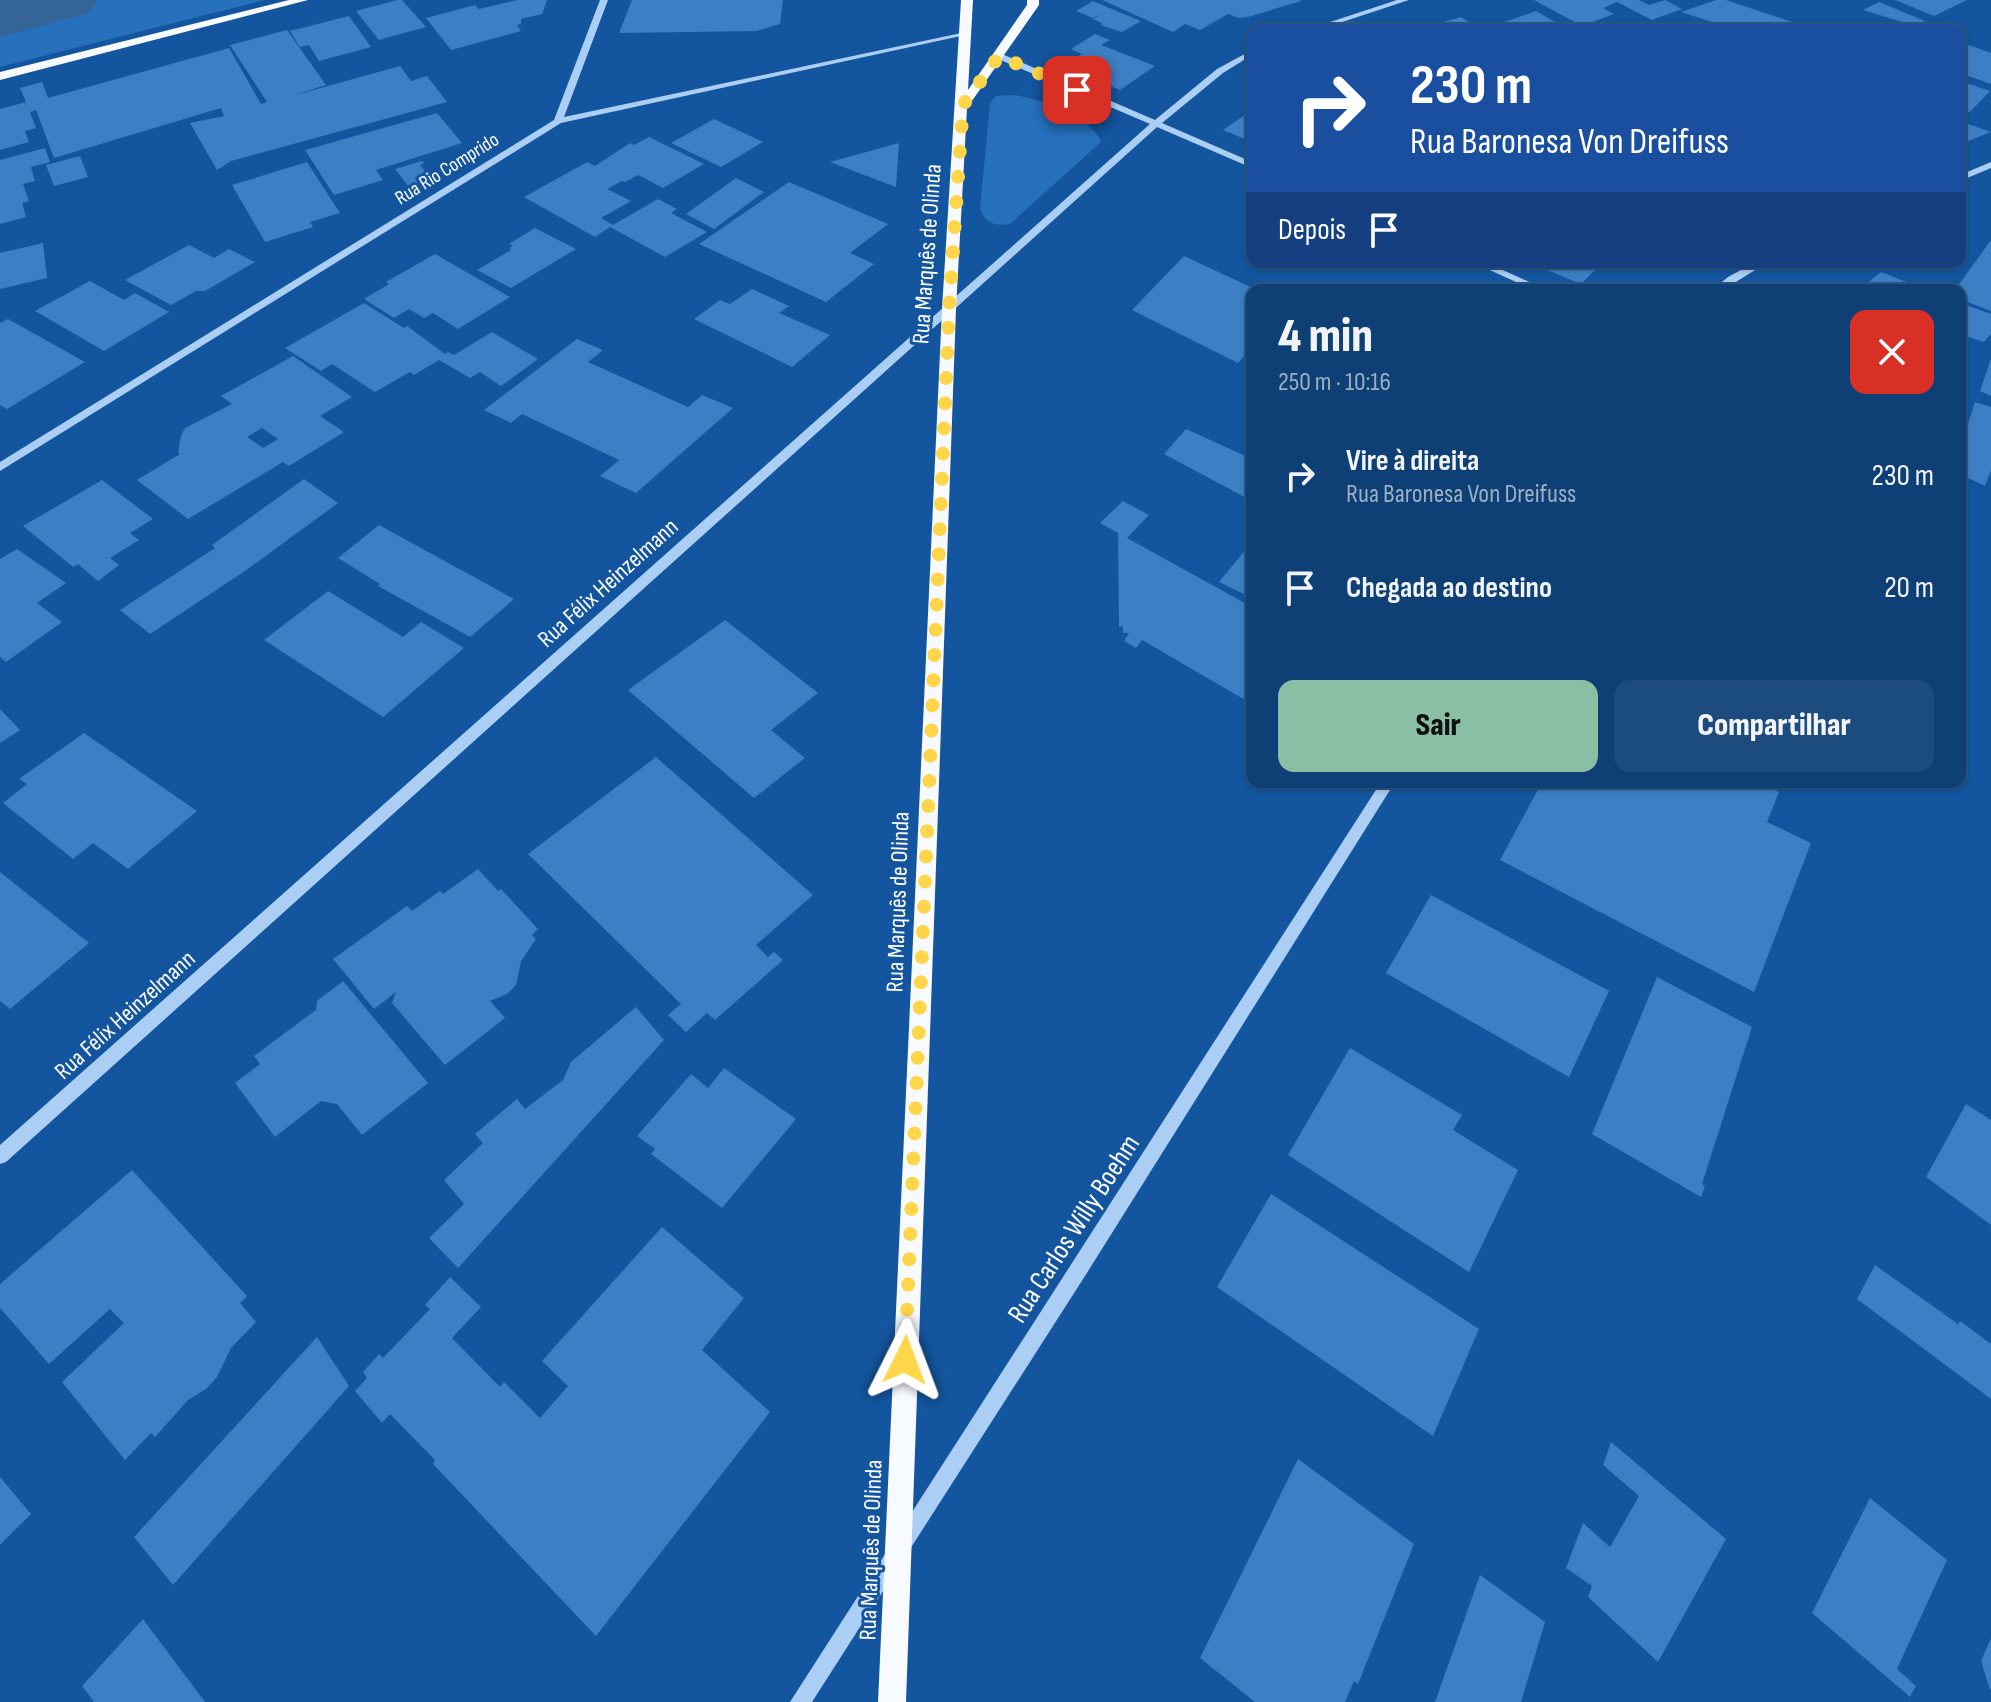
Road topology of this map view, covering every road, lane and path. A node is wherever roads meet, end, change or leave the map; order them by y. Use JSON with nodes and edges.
{"nodes":[{"id":1,"x":302,"y":0,"type":"edge"},
{"id":2,"x":604,"y":0,"type":"edge"},
{"id":3,"x":967,"y":0,"type":"edge"},
{"id":4,"x":1033,"y":0,"type":"edge"},
{"id":5,"x":1405,"y":0,"type":"edge"},
{"id":6,"x":1329,"y":24,"type":"edge"},
{"id":7,"x":966,"y":34,"type":"junction"},
{"id":8,"x":999,"y":56,"type":"junction"},
{"id":9,"x":1246,"y":56,"type":"edge"},
{"id":10,"x":0,"y":76,"type":"edge"},
{"id":11,"x":963,"y":105,"type":"junction"},
{"id":12,"x":558,"y":121,"type":"junction"},
{"id":13,"x":1156,"y":124,"type":"junction"},
{"id":14,"x":1246,"y":162,"type":"edge"},
{"id":15,"x":1991,"y":165,"type":"edge"},
{"id":16,"x":1966,"y":175,"type":"edge"},
{"id":17,"x":1491,"y":268,"type":"edge"},
{"id":18,"x":1752,"y":268,"type":"edge"},
{"id":19,"x":1528,"y":284,"type":"edge"},
{"id":20,"x":1725,"y":284,"type":"edge"},
{"id":21,"x":949,"y":309,"type":"junction"},
{"id":22,"x":0,"y":467,"type":"edge"},
{"id":23,"x":1384,"y":788,"type":"edge"},
{"id":24,"x":0,"y":1156,"type":"edge"},
{"id":25,"x":897,"y":1551,"type":"junction"},
{"id":26,"x":800,"y":1702,"type":"edge"},
{"id":27,"x":892,"y":1702,"type":"edge"}],
"edges":[{"from":1,"to":10,"type":"main road"},
{"from":2,"to":12,"type":"street"},
{"from":3,"to":7,"type":"main road","name":"Rua Marquês de Olinda"},
{"from":4,"to":8,"type":"main road"},
{"from":5,"to":6,"type":"street"},
{"from":7,"to":11,"type":"main road","name":"Rua Marquês de Olinda"},
{"from":7,"to":12,"type":"street","name":"Rua Rio Comprido"},
{"from":8,"to":11,"type":"main road"},
{"from":8,"to":13,"type":"street"},
{"from":9,"to":13,"type":"street","name":"Rua Félix Heinzelmann"},
{"from":11,"to":21,"type":"main road","name":"Rua Marquês de Olinda"},
{"from":12,"to":22,"type":"street","name":"Rua Rio Comprido"},
{"from":13,"to":14,"type":"street"},
{"from":13,"to":21,"type":"street","name":"Rua Félix Heinzelmann"},
{"from":15,"to":16,"type":"street"},
{"from":17,"to":19,"type":"street"},
{"from":18,"to":20,"type":"street"},
{"from":21,"to":24,"type":"street","name":"Rua Félix Heinzelmann"},
{"from":21,"to":25,"type":"main road","name":"Rua Marquês de Olinda"},
{"from":23,"to":25,"type":"street","name":"Rua Carlos Willy Boehm"},
{"from":25,"to":26,"type":"street","name":"Rua Carlos Willy Boehm"},
{"from":25,"to":27,"type":"main road","name":"Rua Marquês de Olinda"}]}
